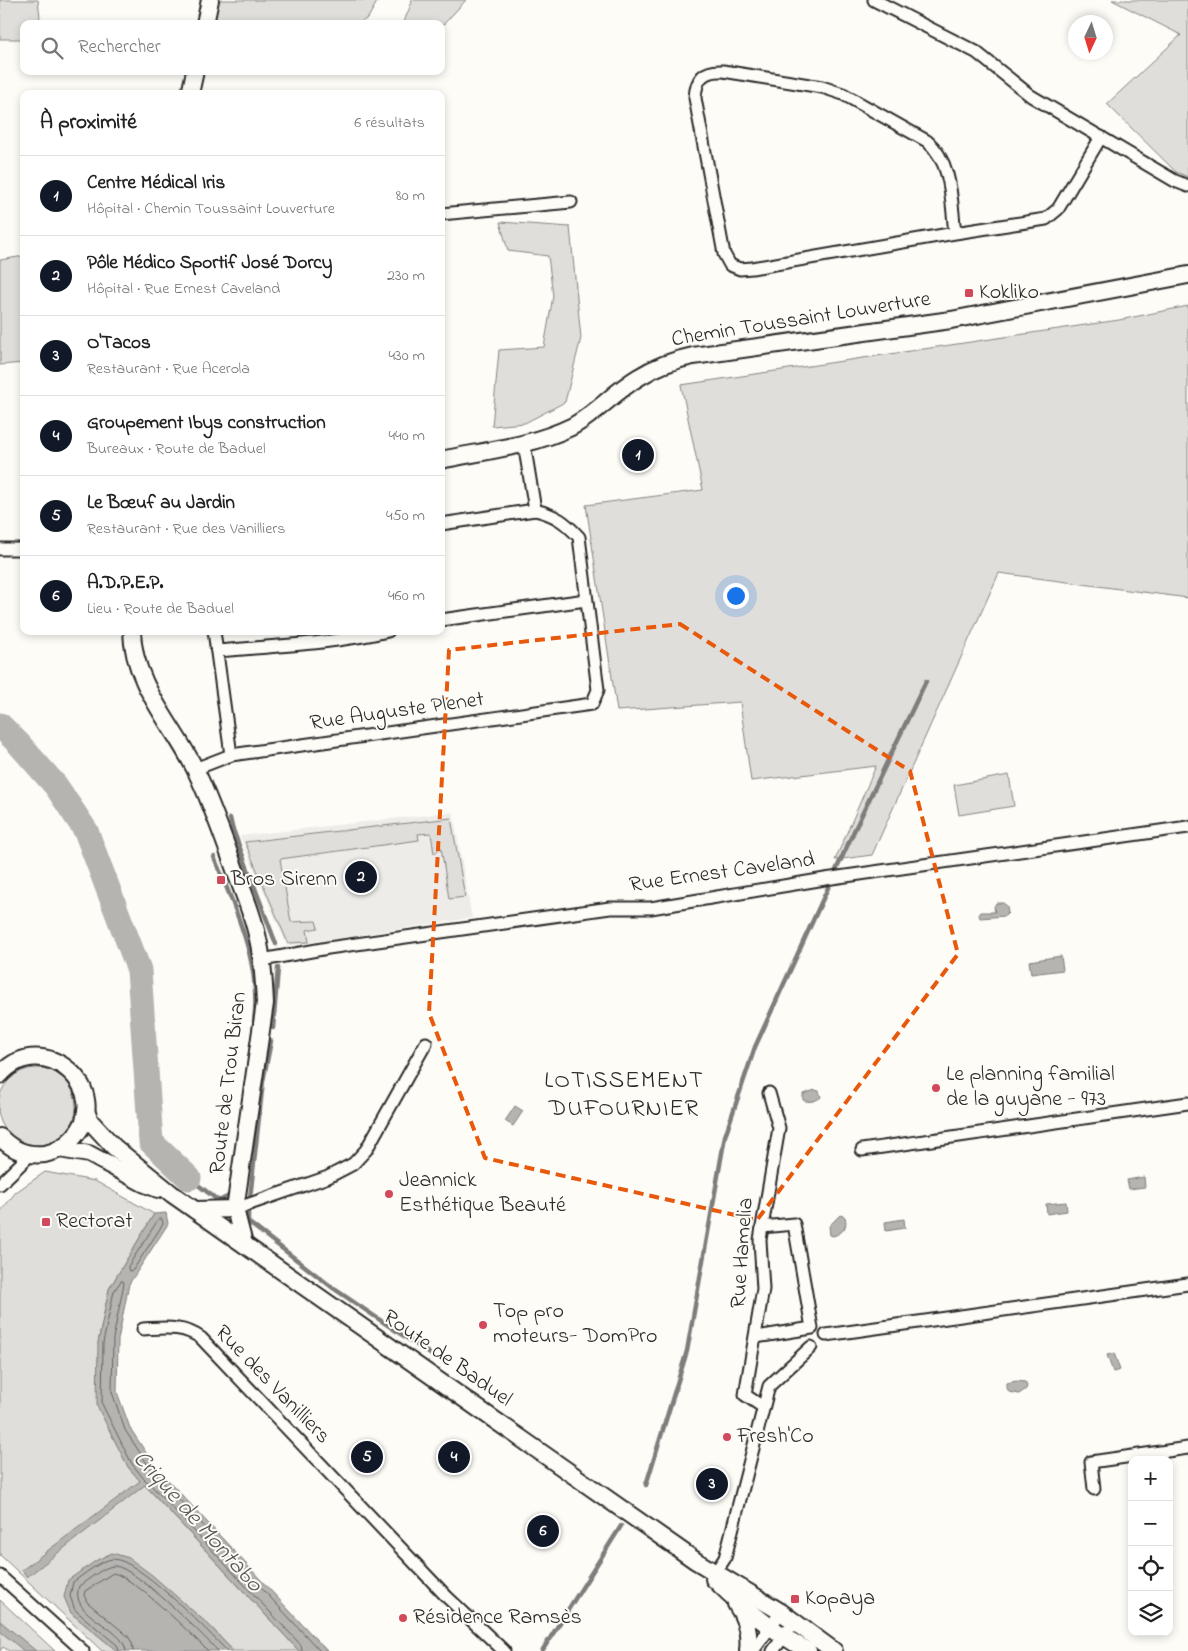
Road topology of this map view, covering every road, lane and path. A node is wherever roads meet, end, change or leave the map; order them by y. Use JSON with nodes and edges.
{"nodes":[{"id":1,"x":210,"y":0,"type":"edge"},
{"id":2,"x":874,"y":0,"type":"edge"},
{"id":3,"x":206,"y":20,"type":"edge"},
{"id":4,"x":193,"y":75,"type":"edge"},
{"id":5,"x":191,"y":90,"type":"edge"},
{"id":6,"x":1101,"y":137,"type":"junction"},
{"id":7,"x":1188,"y":186,"type":"edge"},
{"id":8,"x":571,"y":202,"type":"dead end"},
{"id":9,"x":445,"y":214,"type":"edge"},
{"id":10,"x":955,"y":233,"type":"junction"},
{"id":11,"x":1188,"y":275,"type":"edge"},
{"id":12,"x":524,"y":443,"type":"junction"},
{"id":13,"x":445,"y":459,"type":"edge"},
{"id":14,"x":536,"y":510,"type":"junction"},
{"id":15,"x":445,"y":523,"type":"edge"},
{"id":16,"x":0,"y":549,"type":"edge"},
{"id":17,"x":20,"y":549,"type":"edge"},
{"id":18,"x":586,"y":600,"type":"junction"},
{"id":19,"x":445,"y":619,"type":"edge"},
{"id":20,"x":132,"y":635,"type":"edge"},
{"id":21,"x":215,"y":635,"type":"edge"},
{"id":22,"x":372,"y":635,"type":"edge"},
{"id":23,"x":217,"y":651,"type":"junction"},
{"id":24,"x":232,"y":755,"type":"junction"},
{"id":25,"x":195,"y":769,"type":"junction"},
{"id":26,"x":1188,"y":827,"type":"edge"},
{"id":27,"x":262,"y":960,"type":"junction"},
{"id":28,"x":426,"y":1043,"type":"dead end"},
{"id":29,"x":3,"y":1069,"type":"edge"},
{"id":30,"x":769,"y":1092,"type":"dead end"},
{"id":31,"x":1188,"y":1103,"type":"edge"},
{"id":32,"x":86,"y":1110,"type":"junction"},
{"id":33,"x":0,"y":1137,"type":"edge"},
{"id":34,"x":59,"y":1149,"type":"junction"},
{"id":35,"x":862,"y":1150,"type":"dead end"},
{"id":36,"x":31,"y":1154,"type":"junction"},
{"id":37,"x":0,"y":1184,"type":"edge"},
{"id":38,"x":172,"y":1194,"type":"junction"},
{"id":39,"x":235,"y":1209,"type":"junction"},
{"id":40,"x":195,"y":1210,"type":"junction"},
{"id":41,"x":762,"y":1227,"type":"junction"},
{"id":42,"x":244,"y":1244,"type":"junction"},
{"id":43,"x":1188,"y":1284,"type":"edge"},
{"id":44,"x":143,"y":1328,"type":"dead end"},
{"id":45,"x":826,"y":1335,"type":"dead end"},
{"id":46,"x":756,"y":1337,"type":"junction"},
{"id":47,"x":811,"y":1347,"type":"dead end"},
{"id":48,"x":764,"y":1407,"type":"junction"},
{"id":49,"x":1188,"y":1448,"type":"edge"},
{"id":50,"x":1094,"y":1489,"type":"dead end"},
{"id":51,"x":696,"y":1562,"type":"junction"},
{"id":52,"x":715,"y":1573,"type":"junction"},
{"id":53,"x":0,"y":1576,"type":"edge"},
{"id":54,"x":729,"y":1594,"type":"junction"},
{"id":55,"x":781,"y":1612,"type":"junction"},
{"id":56,"x":795,"y":1621,"type":"junction"},
{"id":57,"x":770,"y":1628,"type":"junction"},
{"id":58,"x":784,"y":1637,"type":"junction"},
{"id":59,"x":83,"y":1651,"type":"edge"},
{"id":60,"x":504,"y":1651,"type":"edge"},
{"id":61,"x":748,"y":1651,"type":"edge"},
{"id":62,"x":753,"y":1651,"type":"edge"},
{"id":63,"x":773,"y":1651,"type":"edge"},
{"id":64,"x":808,"y":1651,"type":"edge"},
{"id":65,"x":834,"y":1651,"type":"edge"}],
"edges":[{"from":1,"to":3,"type":"main road"},
{"from":2,"to":6,"type":"street"},
{"from":4,"to":5,"type":"main road"},
{"from":6,"to":7,"type":"street"},
{"from":6,"to":10,"type":"street"},
{"from":8,"to":9,"type":"street"},
{"from":10,"to":10,"type":"street"},
{"from":11,"to":12,"type":"main road","name":"Chemin Toussaint Louverture"},
{"from":12,"to":13,"type":"main road","name":"Chemin Toussaint Louverture"},
{"from":12,"to":14,"type":"street"},
{"from":14,"to":15,"type":"street"},
{"from":14,"to":18,"type":"street"},
{"from":16,"to":17,"type":"street"},
{"from":18,"to":19,"type":"street"},
{"from":18,"to":24,"type":"street","name":"Rue Auguste Plenet"},
{"from":20,"to":25,"type":"main road","name":"Route de Trou Biran"},
{"from":21,"to":23,"type":"street"},
{"from":22,"to":23,"type":"street"},
{"from":23,"to":24,"type":"street"},
{"from":24,"to":25,"type":"street","name":"Rue Auguste Plenet"},
{"from":25,"to":27,"type":"main road","name":"Route de Trou Biran"},
{"from":26,"to":27,"type":"street","name":"Rue Ernest Caveland"},
{"from":27,"to":39,"type":"main road","name":"Route de Trou Biran"},
{"from":28,"to":39,"type":"street"},
{"from":29,"to":32,"type":"main road"},
{"from":30,"to":41,"type":"street","name":"Rue Hamelia"},
{"from":31,"to":35,"type":"street"},
{"from":32,"to":34,"type":"main road"},
{"from":32,"to":38,"type":"main road","name":"Route de Baduel"},
{"from":33,"to":36,"type":"main road"},
{"from":34,"to":36,"type":"main road"},
{"from":34,"to":38,"type":"main road","name":"Route de Baduel"},
{"from":36,"to":37,"type":"street"},
{"from":38,"to":40,"type":"main road","name":"Route de Baduel"},
{"from":39,"to":40,"type":"main road","name":"Route de Trou Biran"},
{"from":39,"to":42,"type":"main road","name":"Route de Trou Biran"},
{"from":40,"to":42,"type":"main road","name":"Route de Baduel"},
{"from":41,"to":46,"type":"street","name":"Rue Hamelia"},
{"from":41,"to":46,"type":"street"},
{"from":42,"to":51,"type":"main road","name":"Route de Baduel"},
{"from":43,"to":45,"type":"street"},
{"from":44,"to":60,"type":"street","name":"Rue des Vanilliers"},
{"from":46,"to":48,"type":"street","name":"Rue Hamelia"},
{"from":47,"to":48,"type":"street"},
{"from":48,"to":52,"type":"street"},
{"from":49,"to":50,"type":"street"},
{"from":51,"to":52,"type":"main road","name":"Route de Baduel"},
{"from":51,"to":54,"type":"main road","name":"Route de Baduel"},
{"from":52,"to":55,"type":"main road","name":"Route de Baduel"},
{"from":53,"to":59,"type":"street"},
{"from":54,"to":57,"type":"main road","name":"Route de Baduel"},
{"from":54,"to":61,"type":"main road"},
{"from":55,"to":56,"type":"main road","name":"Route de Baduel"},
{"from":55,"to":57,"type":"street"},
{"from":56,"to":58,"type":"street"},
{"from":56,"to":65,"type":"main road","name":"Route de Baduel"},
{"from":57,"to":58,"type":"main road","name":"Route de Baduel"},
{"from":57,"to":62,"type":"street"},
{"from":58,"to":63,"type":"street"},
{"from":58,"to":64,"type":"main road","name":"Route de Baduel"}]}
